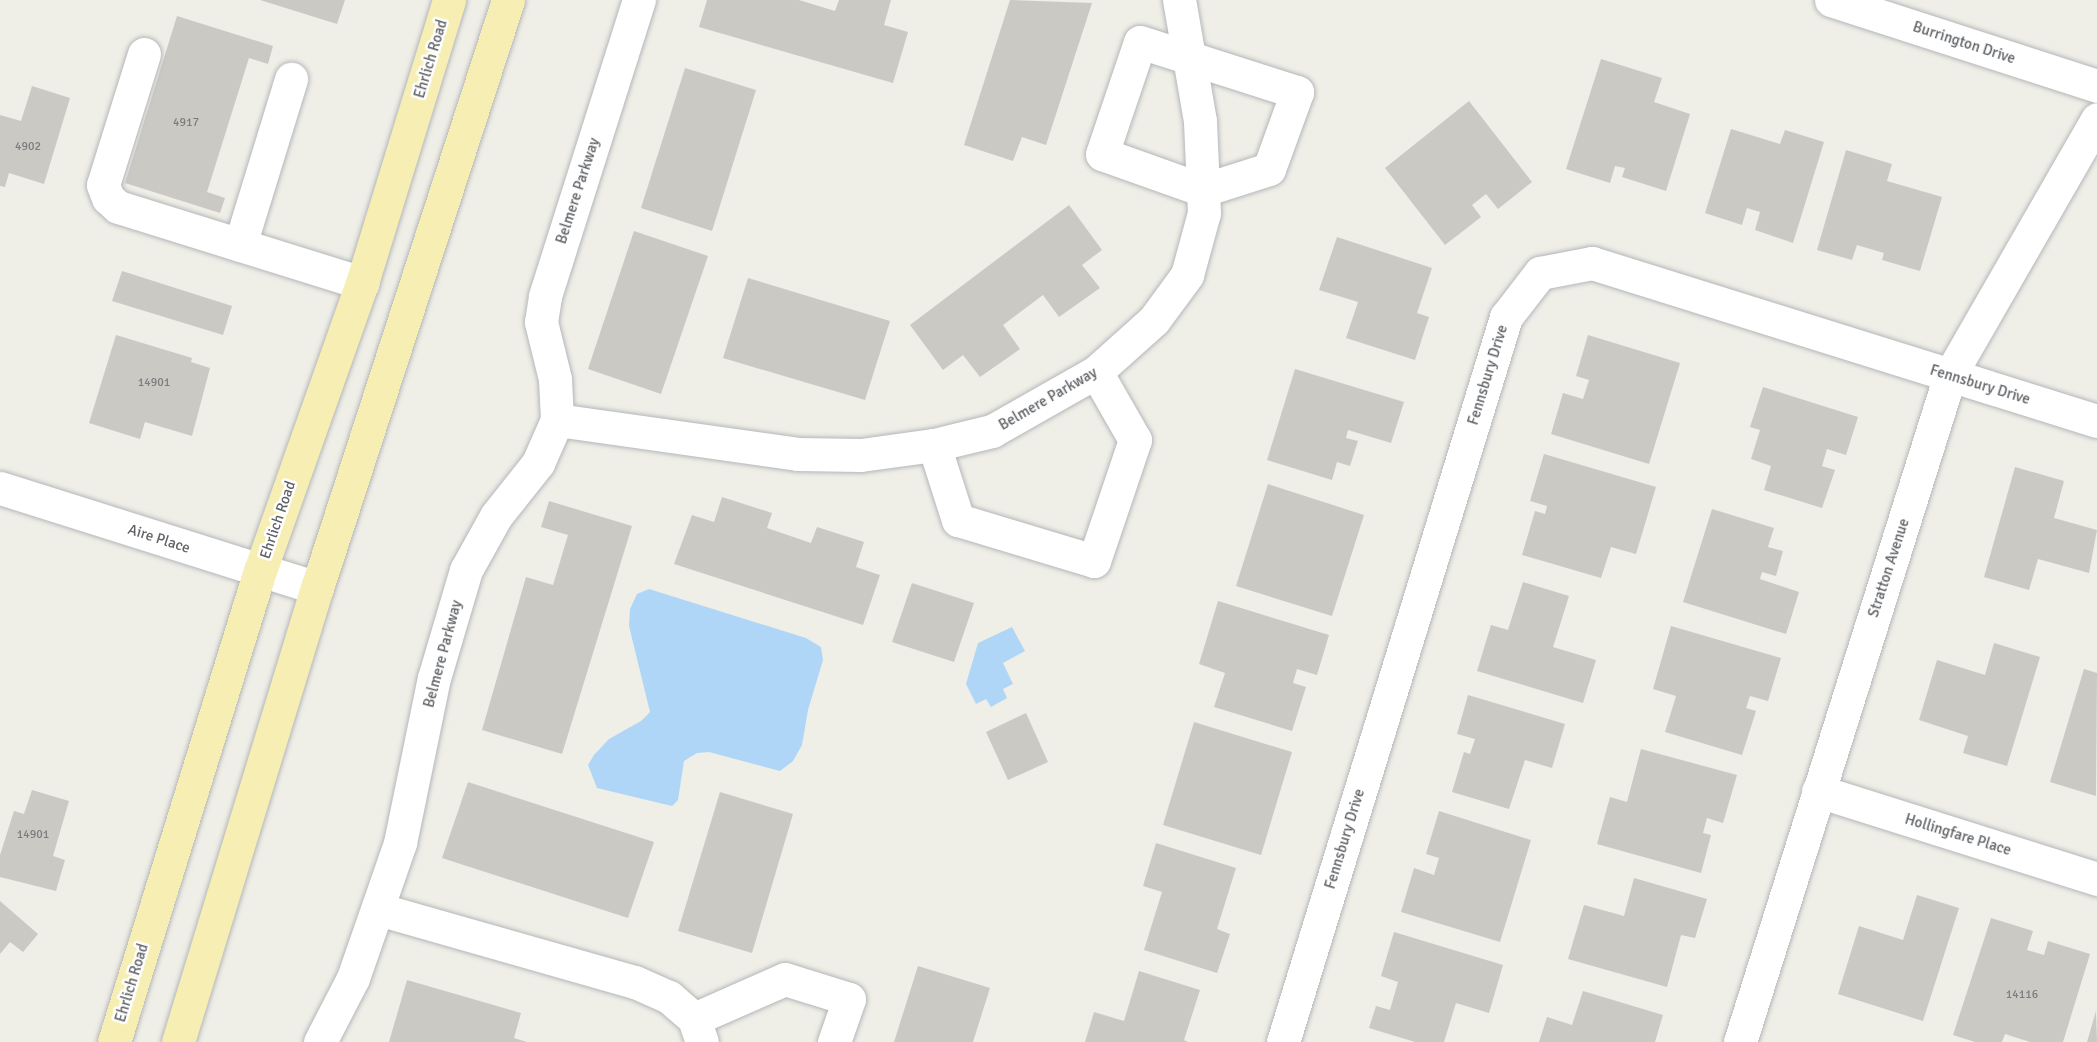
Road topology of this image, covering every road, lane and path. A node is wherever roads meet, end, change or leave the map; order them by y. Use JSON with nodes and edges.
{"nodes":[{"id":1,"x":449,"y":0,"type":"edge"},
{"id":2,"x":508,"y":0,"type":"edge"},
{"id":3,"x":639,"y":0,"type":"edge"},
{"id":4,"x":1179,"y":0,"type":"edge"},
{"id":5,"x":1831,"y":0,"type":"edge"},
{"id":6,"x":144,"y":54,"type":"dead end"},
{"id":7,"x":1189,"y":58,"type":"junction"},
{"id":8,"x":291,"y":79,"type":"dead end"},
{"id":9,"x":2097,"y":87,"type":"edge"},
{"id":10,"x":2097,"y":119,"type":"edge"},
{"id":11,"x":1203,"y":190,"type":"junction"},
{"id":12,"x":240,"y":245,"type":"junction"},
{"id":13,"x":362,"y":283,"type":"junction"},
{"id":14,"x":1096,"y":372,"type":"junction"},
{"id":15,"x":1950,"y":375,"type":"junction"},
{"id":16,"x":557,"y":420,"type":"junction"},
{"id":17,"x":2097,"y":421,"type":"edge"},
{"id":18,"x":934,"y":446,"type":"junction"},
{"id":19,"x":0,"y":488,"type":"edge"},
{"id":20,"x":260,"y":571,"type":"junction"},
{"id":21,"x":317,"y":588,"type":"junction"},
{"id":22,"x":1818,"y":791,"type":"junction"},
{"id":23,"x":2097,"y":879,"type":"edge"},
{"id":24,"x":378,"y":909,"type":"junction"},
{"id":25,"x":698,"y":1030,"type":"edge"},
{"id":26,"x":114,"y":1042,"type":"edge"},
{"id":27,"x":178,"y":1042,"type":"edge"},
{"id":28,"x":320,"y":1042,"type":"edge"},
{"id":29,"x":834,"y":1042,"type":"edge"},
{"id":30,"x":1283,"y":1042,"type":"edge"},
{"id":31,"x":1740,"y":1042,"type":"edge"}],
"edges":[{"from":1,"to":13,"type":"main road","name":"Ehrlich Road"},
{"from":2,"to":21,"type":"main road"},
{"from":3,"to":16,"type":"street","name":"Belmere Parkway"},
{"from":4,"to":7,"type":"street","name":"Belmere Parkway"},
{"from":5,"to":9,"type":"street","name":"Burrington Drive"},
{"from":6,"to":12,"type":"street"},
{"from":7,"to":11,"type":"street","name":"Belmere Parkway"},
{"from":7,"to":11,"type":"street"},
{"from":7,"to":11,"type":"street"},
{"from":8,"to":12,"type":"street"},
{"from":10,"to":15,"type":"street","name":"Stratton Avenue"},
{"from":11,"to":14,"type":"street","name":"Belmere Parkway"},
{"from":12,"to":13,"type":"street"},
{"from":13,"to":20,"type":"main road","name":"Ehrlich Road"},
{"from":14,"to":18,"type":"street","name":"Belmere Parkway"},
{"from":14,"to":18,"type":"street"},
{"from":15,"to":17,"type":"street","name":"Fennsbury Drive"},
{"from":15,"to":22,"type":"street","name":"Stratton Avenue"},
{"from":15,"to":30,"type":"street","name":"Fennsbury Drive"},
{"from":16,"to":18,"type":"street","name":"Belmere Parkway"},
{"from":16,"to":24,"type":"street","name":"Belmere Parkway"},
{"from":19,"to":20,"type":"street","name":"Aire Place"},
{"from":20,"to":21,"type":"street","name":"Aire Place"},
{"from":20,"to":26,"type":"main road","name":"Ehrlich Road"},
{"from":21,"to":27,"type":"main road"},
{"from":22,"to":23,"type":"street","name":"Hollingfare Place"},
{"from":22,"to":31,"type":"street","name":"Stratton Avenue"},
{"from":24,"to":25,"type":"street"},
{"from":24,"to":28,"type":"street","name":"Belmere Parkway"},
{"from":25,"to":29,"type":"street"}]}
